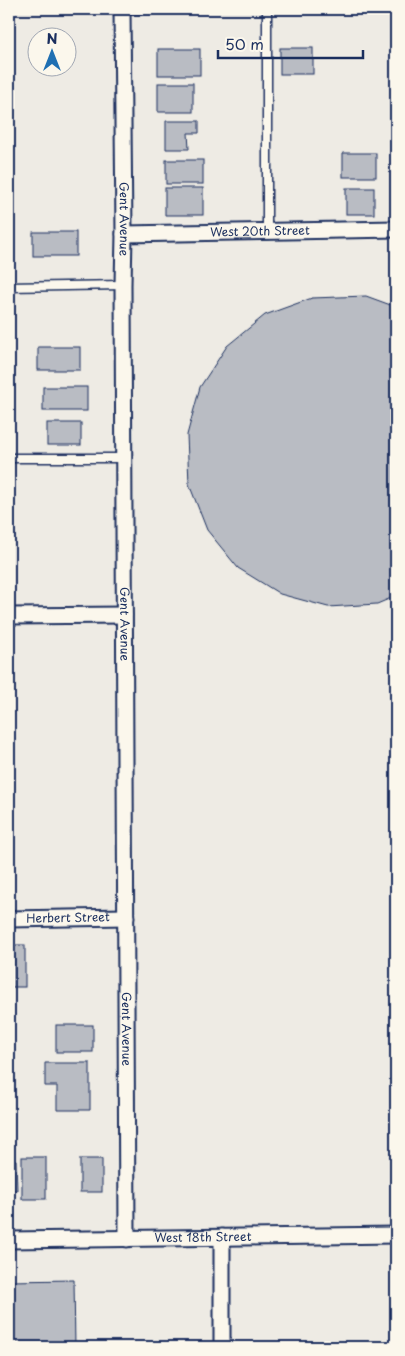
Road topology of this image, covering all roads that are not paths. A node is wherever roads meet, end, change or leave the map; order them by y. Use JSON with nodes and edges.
{"nodes":[{"id":1,"x":122,"y":9,"type":"edge"},
{"id":2,"x":158,"y":9,"type":"edge"},
{"id":3,"x":267,"y":9,"type":"edge"},
{"id":4,"x":396,"y":229,"type":"edge"},
{"id":5,"x":267,"y":231,"type":"junction"},
{"id":6,"x":124,"y":234,"type":"junction"},
{"id":7,"x":123,"y":285,"type":"junction"},
{"id":8,"x":9,"y":287,"type":"edge"},
{"id":9,"x":9,"y":458,"type":"edge"},
{"id":10,"x":124,"y":458,"type":"junction"},
{"id":11,"x":124,"y":615,"type":"junction"},
{"id":12,"x":9,"y":616,"type":"edge"},
{"id":13,"x":126,"y":917,"type":"junction"},
{"id":14,"x":9,"y":918,"type":"edge"},
{"id":15,"x":396,"y":1235,"type":"edge"},
{"id":16,"x":222,"y":1237,"type":"junction"},
{"id":17,"x":127,"y":1239,"type":"junction"},
{"id":18,"x":9,"y":1240,"type":"edge"},
{"id":19,"x":222,"y":1347,"type":"edge"}],
"edges":[{"from":1,"to":2,"type":"lane"},
{"from":1,"to":6,"type":"street","name":"Gent Avenue"},
{"from":3,"to":5,"type":"lane"},
{"from":4,"to":5,"type":"street","name":"West 20th Street"},
{"from":5,"to":6,"type":"street","name":"West 20th Street"},
{"from":6,"to":7,"type":"street","name":"Gent Avenue"},
{"from":7,"to":8,"type":"lane"},
{"from":7,"to":10,"type":"street","name":"Gent Avenue"},
{"from":9,"to":10,"type":"lane"},
{"from":10,"to":11,"type":"street","name":"Gent Avenue"},
{"from":11,"to":12,"type":"street"},
{"from":11,"to":13,"type":"street","name":"Gent Avenue"},
{"from":13,"to":14,"type":"street","name":"Herbert Street"},
{"from":13,"to":17,"type":"street","name":"Gent Avenue"},
{"from":15,"to":16,"type":"street","name":"West 18th Street"},
{"from":16,"to":17,"type":"street","name":"West 18th Street"},
{"from":16,"to":19,"type":"street"},
{"from":17,"to":18,"type":"street","name":"West 18th Street"}]}
